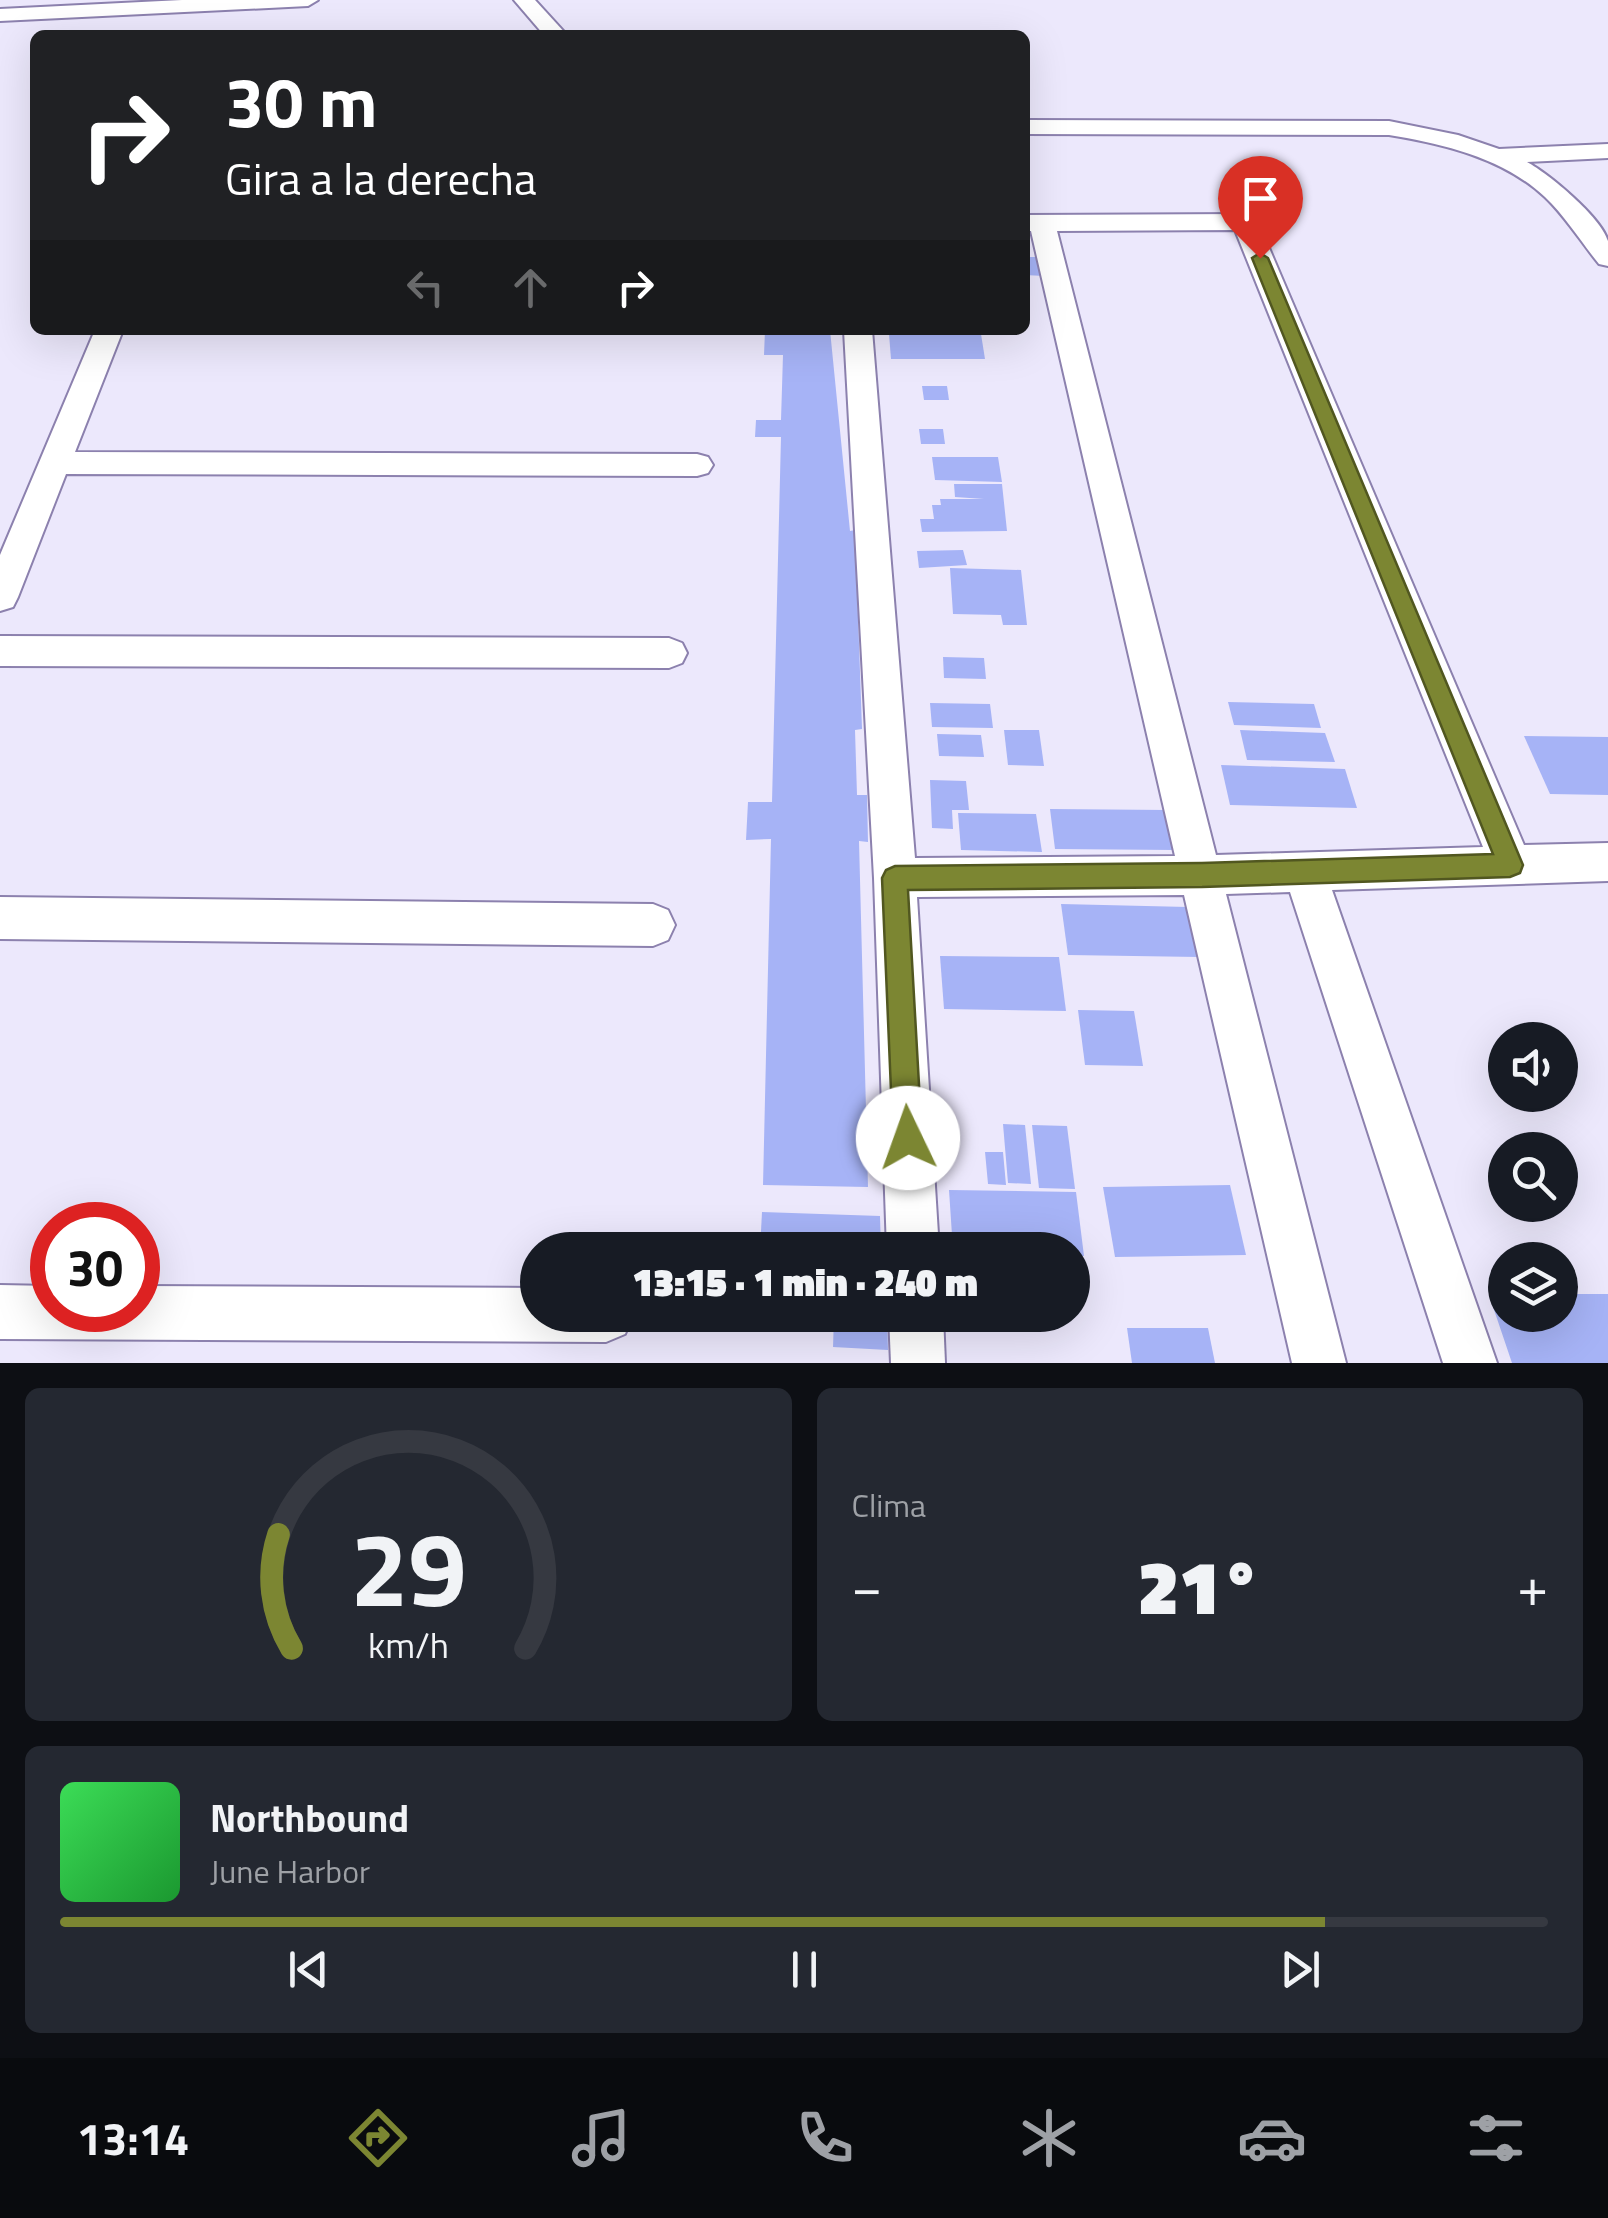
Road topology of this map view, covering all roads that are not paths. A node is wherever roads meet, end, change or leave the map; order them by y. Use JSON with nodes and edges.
{"nodes":[{"id":1,"x":308,"y":0,"type":"edge"},
{"id":2,"x":524,"y":0,"type":"edge"},
{"id":3,"x":0,"y":15,"type":"edge"},
{"id":4,"x":551,"y":30,"type":"edge"},
{"id":5,"x":1030,"y":126,"type":"edge"},
{"id":6,"x":1608,"y":152,"type":"edge"},
{"id":7,"x":1498,"y":156,"type":"junction"},
{"id":8,"x":1034,"y":223,"type":"edge"},
{"id":9,"x":1608,"y":258,"type":"edge"},
{"id":10,"x":107,"y":335,"type":"edge"},
{"id":11,"x":858,"y":335,"type":"edge"},
{"id":12,"x":55,"y":463,"type":"junction"},
{"id":13,"x":697,"y":466,"type":"dead end"},
{"id":14,"x":0,"y":597,"type":"edge"},
{"id":15,"x":0,"y":651,"type":"edge"},
{"id":16,"x":670,"y":653,"type":"dead end"},
{"id":17,"x":1608,"y":862,"type":"edge"},
{"id":18,"x":1510,"y":865,"type":"junction"},
{"id":19,"x":1304,"y":872,"type":"junction"},
{"id":20,"x":1202,"y":875,"type":"junction"},
{"id":21,"x":895,"y":878,"type":"junction"},
{"id":22,"x":0,"y":918,"type":"edge"},
{"id":23,"x":653,"y":925,"type":"dead end"},
{"id":24,"x":912,"y":1232,"type":"edge"},
{"id":25,"x":0,"y":1312,"type":"edge"},
{"id":26,"x":520,"y":1315,"type":"edge"},
{"id":27,"x":917,"y":1332,"type":"edge"},
{"id":28,"x":918,"y":1363,"type":"edge"},
{"id":29,"x":1319,"y":1363,"type":"edge"},
{"id":30,"x":1470,"y":1363,"type":"edge"}],
"edges":[{"from":1,"to":3,"type":"street"},
{"from":2,"to":4,"type":"street"},
{"from":5,"to":7,"type":"street"},
{"from":6,"to":7,"type":"street"},
{"from":7,"to":9,"type":"street"},
{"from":8,"to":18,"type":"street"},
{"from":8,"to":20,"type":"street"},
{"from":10,"to":12,"type":"street"},
{"from":11,"to":21,"type":"street"},
{"from":12,"to":13,"type":"street"},
{"from":12,"to":14,"type":"street"},
{"from":15,"to":16,"type":"street"},
{"from":17,"to":18,"type":"street"},
{"from":18,"to":19,"type":"street"},
{"from":19,"to":20,"type":"street"},
{"from":19,"to":30,"type":"street"},
{"from":20,"to":21,"type":"street"},
{"from":20,"to":29,"type":"street"},
{"from":21,"to":24,"type":"street"},
{"from":22,"to":23,"type":"street"},
{"from":25,"to":26,"type":"street"},
{"from":27,"to":28,"type":"street"}]}
